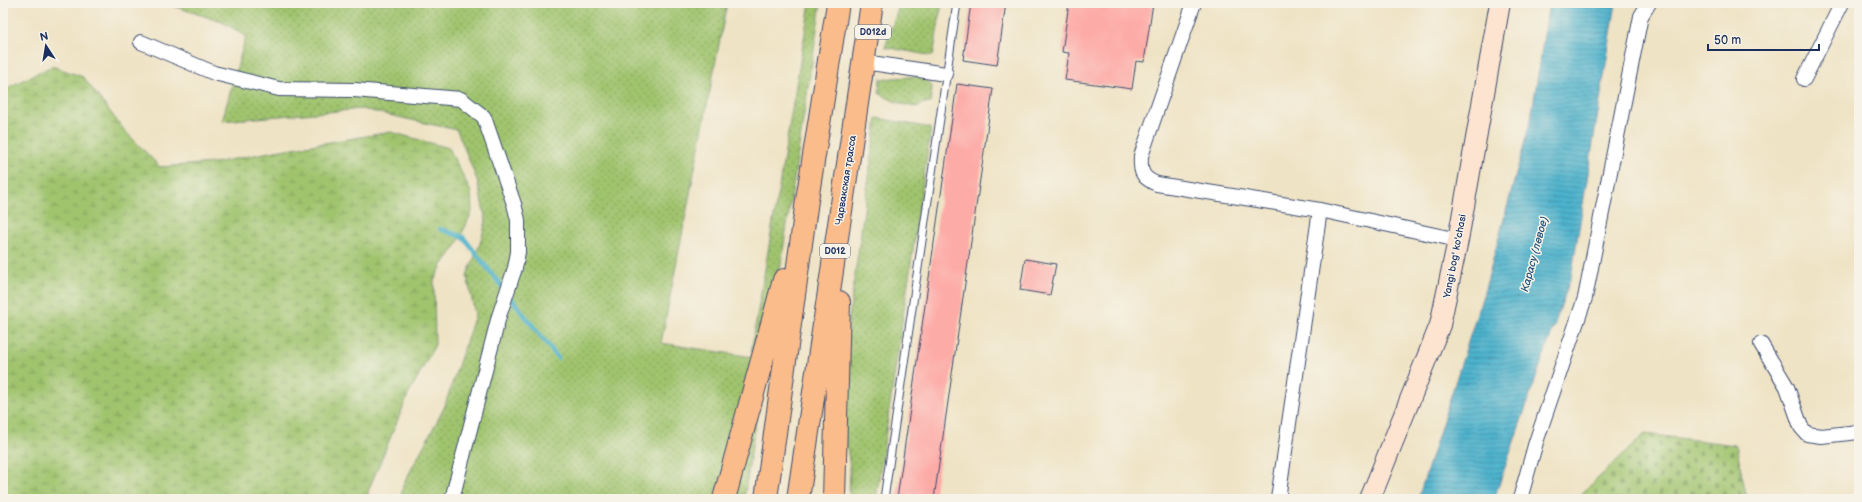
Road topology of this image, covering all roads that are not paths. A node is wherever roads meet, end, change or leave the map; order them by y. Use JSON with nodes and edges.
{"nodes":[{"id":1,"x":838,"y":3,"type":"edge"},
{"id":2,"x":872,"y":3,"type":"edge"},
{"id":3,"x":882,"y":3,"type":"edge"},
{"id":4,"x":957,"y":3,"type":"edge"},
{"id":5,"x":1194,"y":3,"type":"edge"},
{"id":6,"x":1500,"y":3,"type":"edge"},
{"id":7,"x":1649,"y":3,"type":"edge"},
{"id":8,"x":1842,"y":3,"type":"edge"},
{"id":9,"x":141,"y":42,"type":"dead end"},
{"id":10,"x":864,"y":62,"type":"junction"},
{"id":11,"x":946,"y":74,"type":"junction"},
{"id":12,"x":1804,"y":79,"type":"dead end"},
{"id":13,"x":807,"y":200,"type":"junction"},
{"id":14,"x":841,"y":205,"type":"junction"},
{"id":15,"x":1320,"y":210,"type":"junction"},
{"id":16,"x":1458,"y":240,"type":"junction"},
{"id":17,"x":1761,"y":344,"type":"dead end"},
{"id":18,"x":1859,"y":432,"type":"edge"},
{"id":19,"x":452,"y":499,"type":"edge"},
{"id":20,"x":724,"y":499,"type":"edge"},
{"id":21,"x":766,"y":499,"type":"edge"},
{"id":22,"x":798,"y":499,"type":"edge"},
{"id":23,"x":834,"y":499,"type":"edge"},
{"id":24,"x":884,"y":499,"type":"edge"},
{"id":25,"x":1278,"y":499,"type":"edge"},
{"id":26,"x":1370,"y":499,"type":"edge"},
{"id":27,"x":1520,"y":499,"type":"edge"}],
"edges":[{"from":1,"to":13,"type":"highway"},
{"from":2,"to":10,"type":"highway","name":"Чарвакская трасса","number":"D012"},
{"from":3,"to":10,"type":"highway","number":"D012d"},
{"from":4,"to":11,"type":"lane"},
{"from":5,"to":15,"type":"street"},
{"from":6,"to":16,"type":"main road","name":"Yangi bog' ko'chasi"},
{"from":7,"to":27,"type":"street"},
{"from":8,"to":12,"type":"street"},
{"from":9,"to":19,"type":"street"},
{"from":10,"to":11,"type":"street"},
{"from":10,"to":14,"type":"highway","name":"Чарвакская трасса","number":"D012"},
{"from":11,"to":24,"type":"lane"},
{"from":13,"to":20,"type":"highway"},
{"from":13,"to":21,"type":"highway"},
{"from":14,"to":22,"type":"highway","name":"Чарвакская трасса","number":"D012"},
{"from":14,"to":23,"type":"highway"},
{"from":15,"to":16,"type":"street"},
{"from":15,"to":25,"type":"street"},
{"from":16,"to":26,"type":"main road","name":"Yangi bog' ko'chasi"},
{"from":17,"to":18,"type":"street"}]}
